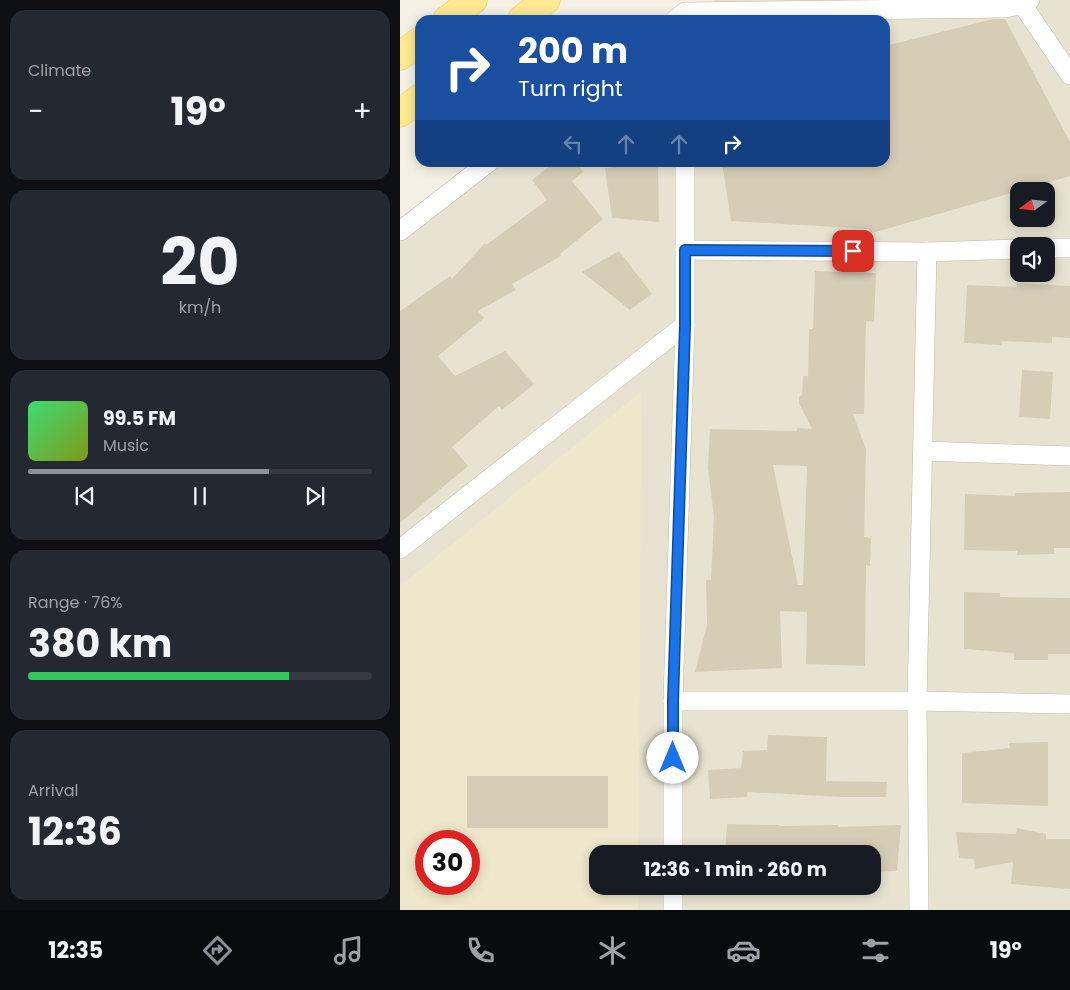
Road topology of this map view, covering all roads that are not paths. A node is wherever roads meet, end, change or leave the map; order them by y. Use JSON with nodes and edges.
{"nodes":[{"id":1,"x":473,"y":0,"type":"edge"},
{"id":2,"x":546,"y":0,"type":"edge"},
{"id":3,"x":1026,"y":2,"type":"edge"},
{"id":4,"x":680,"y":13,"type":"edge"},
{"id":5,"x":454,"y":15,"type":"edge"},
{"id":6,"x":527,"y":15,"type":"edge"},
{"id":7,"x":415,"y":45,"type":"edge"},
{"id":8,"x":400,"y":56,"type":"edge"},
{"id":9,"x":1070,"y":75,"type":"edge"},
{"id":10,"x":415,"y":102,"type":"edge"},
{"id":11,"x":400,"y":113,"type":"edge"},
{"id":12,"x":482,"y":167,"type":"edge"},
{"id":13,"x":685,"y":167,"type":"edge"},
{"id":14,"x":400,"y":230,"type":"edge"},
{"id":15,"x":1055,"y":248,"type":"edge"},
{"id":16,"x":1070,"y":248,"type":"edge"},
{"id":17,"x":1010,"y":249,"type":"edge"},
{"id":18,"x":685,"y":250,"type":"junction"},
{"id":19,"x":927,"y":252,"type":"junction"},
{"id":20,"x":685,"y":325,"type":"junction"},
{"id":21,"x":923,"y":451,"type":"junction"},
{"id":22,"x":1070,"y":456,"type":"edge"},
{"id":23,"x":400,"y":549,"type":"edge"},
{"id":24,"x":673,"y":701,"type":"junction"},
{"id":25,"x":916,"y":701,"type":"junction"},
{"id":26,"x":1070,"y":704,"type":"edge"},
{"id":27,"x":673,"y":845,"type":"edge"},
{"id":28,"x":673,"y":895,"type":"edge"},
{"id":29,"x":674,"y":910,"type":"edge"},
{"id":30,"x":919,"y":910,"type":"edge"}],
"edges":[{"from":1,"to":5,"type":"main road"},
{"from":2,"to":6,"type":"main road"},
{"from":3,"to":4,"type":"street"},
{"from":3,"to":9,"type":"street"},
{"from":7,"to":8,"type":"main road"},
{"from":10,"to":11,"type":"main road"},
{"from":12,"to":14,"type":"street"},
{"from":13,"to":18,"type":"street"},
{"from":15,"to":16,"type":"street"},
{"from":17,"to":19,"type":"street"},
{"from":18,"to":19,"type":"street"},
{"from":18,"to":20,"type":"street"},
{"from":19,"to":21,"type":"street"},
{"from":20,"to":23,"type":"street"},
{"from":20,"to":24,"type":"street"},
{"from":21,"to":22,"type":"street"},
{"from":21,"to":25,"type":"street"},
{"from":24,"to":25,"type":"street"},
{"from":24,"to":27,"type":"street"},
{"from":25,"to":26,"type":"street"},
{"from":25,"to":30,"type":"street"},
{"from":28,"to":29,"type":"street"}]}
